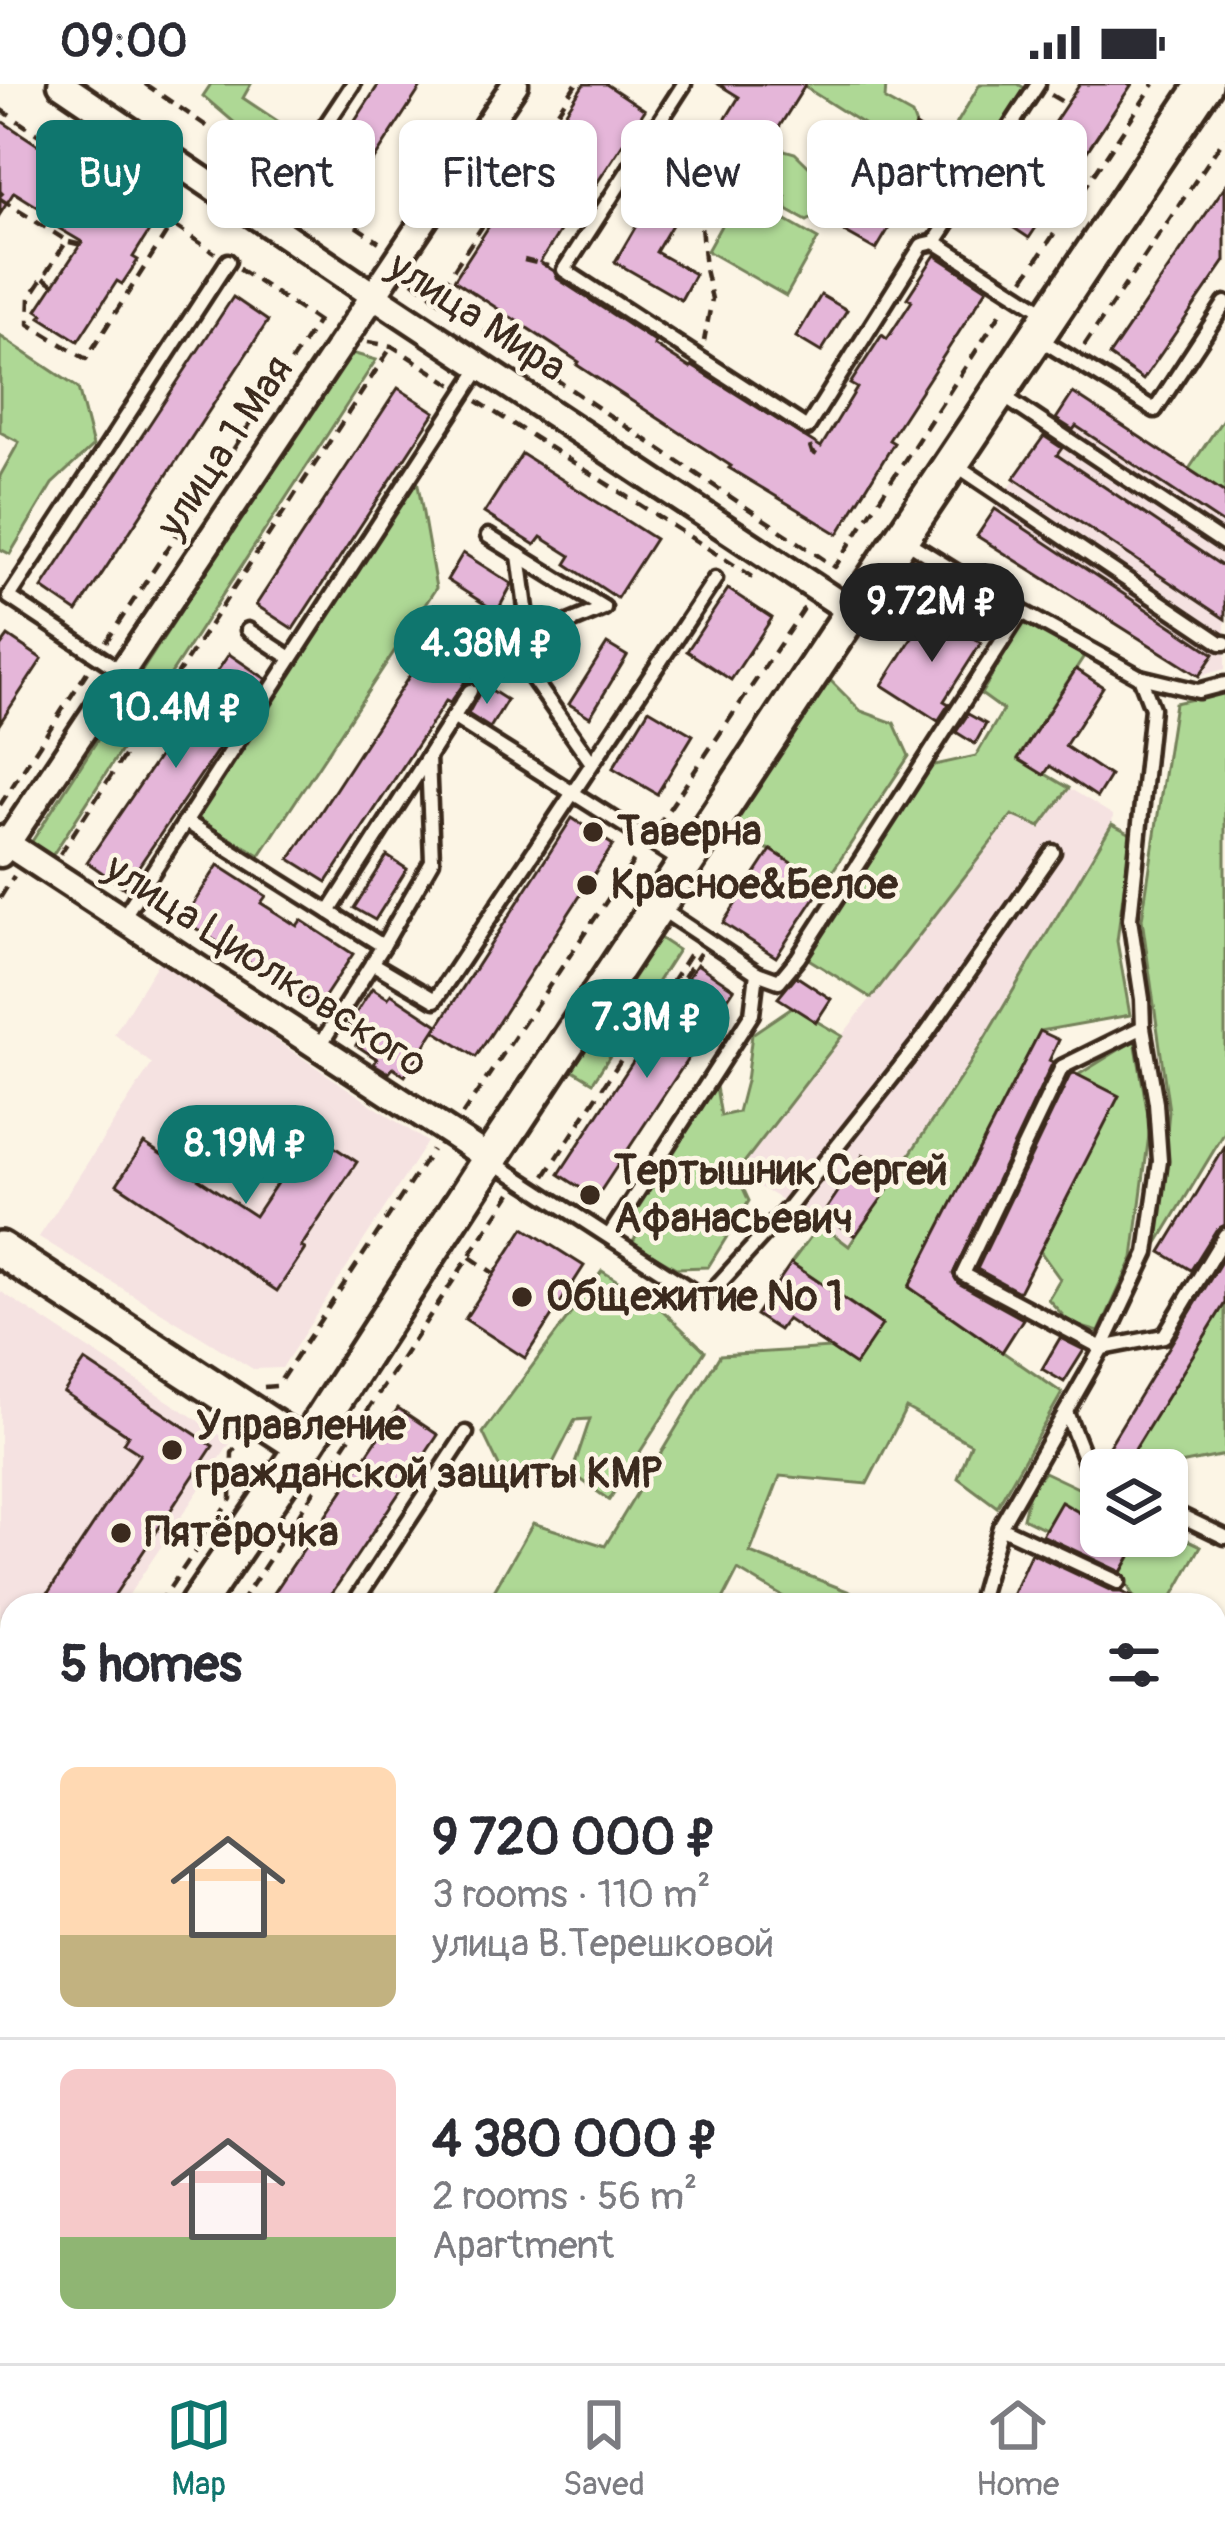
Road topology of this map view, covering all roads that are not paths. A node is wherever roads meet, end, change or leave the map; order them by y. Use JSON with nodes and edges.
{"nodes":[{"id":1,"x":61,"y":84,"type":"edge"},
{"id":2,"x":353,"y":84,"type":"edge"},
{"id":3,"x":515,"y":84,"type":"edge"},
{"id":4,"x":685,"y":84,"type":"edge"},
{"id":5,"x":1038,"y":84,"type":"edge"},
{"id":6,"x":1205,"y":84,"type":"edge"},
{"id":7,"x":329,"y":120,"type":"edge"},
{"id":8,"x":207,"y":184,"type":"edge"},
{"id":9,"x":272,"y":228,"type":"edge"},
{"id":10,"x":934,"y":242,"type":"junction"},
{"id":11,"x":228,"y":261,"type":"dead end"},
{"id":12,"x":373,"y":295,"type":"junction"},
{"id":13,"x":1225,"y":303,"type":"edge"},
{"id":14,"x":1044,"y":326,"type":"junction"},
{"id":15,"x":481,"y":367,"type":"junction"},
{"id":16,"x":999,"y":394,"type":"junction"},
{"id":17,"x":954,"y":464,"type":"junction"},
{"id":18,"x":488,"y":536,"type":"dead end"},
{"id":19,"x":902,"y":538,"type":"junction"},
{"id":20,"x":1225,"y":544,"type":"edge"},
{"id":21,"x":519,"y":555,"type":"junction"},
{"id":22,"x":715,"y":579,"type":"dead end"},
{"id":23,"x":4,"y":595,"type":"edge"},
{"id":24,"x":852,"y":612,"type":"junction"},
{"id":25,"x":1022,"y":612,"type":"junction"},
{"id":26,"x":248,"y":630,"type":"dead end"},
{"id":27,"x":530,"y":639,"type":"junction"},
{"id":28,"x":1225,"y":643,"type":"edge"},
{"id":29,"x":292,"y":658,"type":"junction"},
{"id":30,"x":122,"y":671,"type":"junction"},
{"id":31,"x":1140,"y":677,"type":"junction"},
{"id":32,"x":1225,"y":684,"type":"edge"},
{"id":33,"x":470,"y":691,"type":"dead end"},
{"id":34,"x":453,"y":717,"type":"junction"},
{"id":35,"x":428,"y":756,"type":"junction"},
{"id":36,"x":592,"y":764,"type":"junction"},
{"id":37,"x":573,"y":791,"type":"junction"},
{"id":38,"x":185,"y":821,"type":"junction"},
{"id":39,"x":2,"y":845,"type":"edge"},
{"id":40,"x":1052,"y":852,"type":"dead end"},
{"id":41,"x":685,"y":864,"type":"junction"},
{"id":42,"x":657,"y":906,"type":"junction"},
{"id":43,"x":328,"y":912,"type":"junction"},
{"id":44,"x":122,"y":919,"type":"junction"},
{"id":45,"x":382,"y":946,"type":"junction"},
{"id":46,"x":372,"y":963,"type":"junction"},
{"id":47,"x":757,"y":973,"type":"junction"},
{"id":48,"x":1143,"y":1027,"type":"junction"},
{"id":49,"x":319,"y":1047,"type":"junction"},
{"id":50,"x":490,"y":1160,"type":"junction"},
{"id":51,"x":1225,"y":1235,"type":"edge"},
{"id":52,"x":609,"y":1236,"type":"junction"},
{"id":53,"x":0,"y":1249,"type":"edge"},
{"id":54,"x":1102,"y":1348,"type":"junction"},
{"id":55,"x":1066,"y":1412,"type":"junction"},
{"id":56,"x":466,"y":1433,"type":"dead end"},
{"id":57,"x":304,"y":1447,"type":"junction"},
{"id":58,"x":1081,"y":1449,"type":"edge"},
{"id":59,"x":1188,"y":1520,"type":"edge"},
{"id":60,"x":1000,"y":1527,"type":"junction"},
{"id":61,"x":1225,"y":1538,"type":"edge"},
{"id":62,"x":1118,"y":1582,"type":"dead end"},
{"id":63,"x":205,"y":1593,"type":"edge"},
{"id":64,"x":361,"y":1593,"type":"edge"},
{"id":65,"x":985,"y":1593,"type":"edge"}],
"edges":[{"from":1,"to":8,"type":"street","name":"улица Мира"},
{"from":2,"to":7,"type":"lane"},
{"from":3,"to":12,"type":"street","name":"улица 1 Мая"},
{"from":4,"to":10,"type":"lane"},
{"from":5,"to":10,"type":"lane"},
{"from":6,"to":14,"type":"main road"},
{"from":9,"to":12,"type":"street","name":"улица Мира"},
{"from":10,"to":14,"type":"lane"},
{"from":11,"to":23,"type":"lane"},
{"from":12,"to":15,"type":"street","name":"улица Мира"},
{"from":12,"to":30,"type":"street","name":"улица 1 Мая"},
{"from":13,"to":14,"type":"lane"},
{"from":14,"to":16,"type":"main road"},
{"from":15,"to":24,"type":"street","name":"улица Мира"},
{"from":15,"to":29,"type":"lane"},
{"from":16,"to":17,"type":"main road"},
{"from":16,"to":20,"type":"lane"},
{"from":17,"to":19,"type":"main road"},
{"from":17,"to":28,"type":"lane"},
{"from":18,"to":21,"type":"lane"},
{"from":19,"to":24,"type":"main road"},
{"from":19,"to":25,"type":"lane"},
{"from":21,"to":27,"type":"lane"},
{"from":21,"to":27,"type":"lane"},
{"from":22,"to":36,"type":"lane"},
{"from":23,"to":30,"type":"lane"},
{"from":24,"to":41,"type":"main road"},
{"from":25,"to":31,"type":"lane"},
{"from":25,"to":47,"type":"lane"},
{"from":26,"to":29,"type":"lane"},
{"from":27,"to":36,"type":"lane"},
{"from":29,"to":38,"type":"lane"},
{"from":30,"to":39,"type":"street","name":"улица 1 Мая"},
{"from":31,"to":32,"type":"lane"},
{"from":31,"to":48,"type":"lane"},
{"from":33,"to":34,"type":"lane"},
{"from":34,"to":35,"type":"lane"},
{"from":34,"to":37,"type":"lane"},
{"from":35,"to":43,"type":"lane"},
{"from":35,"to":45,"type":"lane"},
{"from":36,"to":37,"type":"lane"},
{"from":37,"to":41,"type":"lane"},
{"from":37,"to":46,"type":"lane"},
{"from":38,"to":43,"type":"lane"},
{"from":38,"to":44,"type":"lane"},
{"from":39,"to":44,"type":"street","name":"улица Циолковского"},
{"from":40,"to":52,"type":"lane"},
{"from":41,"to":42,"type":"main road"},
{"from":42,"to":47,"type":"lane"},
{"from":42,"to":50,"type":"main road"},
{"from":43,"to":45,"type":"lane"},
{"from":44,"to":49,"type":"street","name":"улица Циолковского"},
{"from":45,"to":46,"type":"lane"},
{"from":46,"to":49,"type":"lane"},
{"from":47,"to":52,"type":"lane"},
{"from":48,"to":54,"type":"lane"},
{"from":48,"to":54,"type":"lane"},
{"from":49,"to":50,"type":"street","name":"улица Циолковского"},
{"from":50,"to":52,"type":"lane"},
{"from":50,"to":57,"type":"main road"},
{"from":51,"to":54,"type":"lane"},
{"from":53,"to":57,"type":"main road"},
{"from":54,"to":55,"type":"lane"},
{"from":55,"to":58,"type":"lane"},
{"from":55,"to":60,"type":"lane"},
{"from":56,"to":64,"type":"lane"},
{"from":57,"to":63,"type":"main road"},
{"from":59,"to":61,"type":"lane"},
{"from":60,"to":62,"type":"lane"},
{"from":60,"to":65,"type":"lane"}]}
